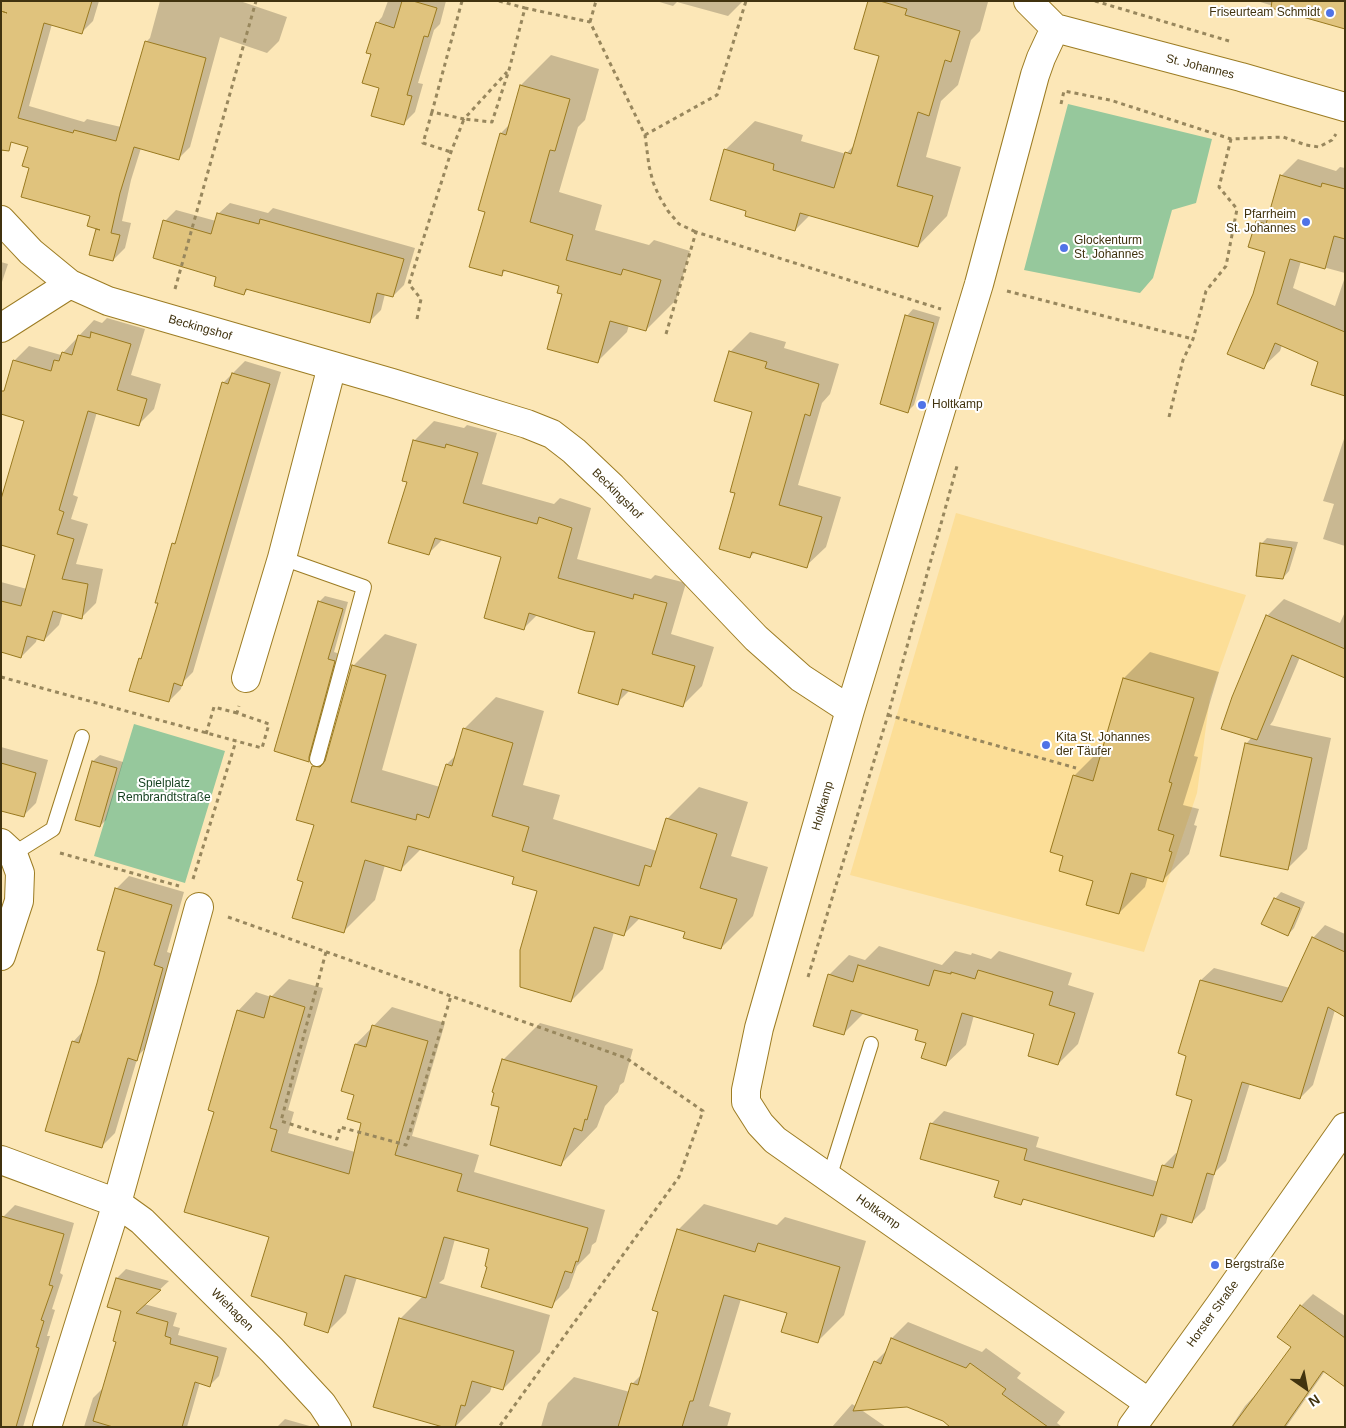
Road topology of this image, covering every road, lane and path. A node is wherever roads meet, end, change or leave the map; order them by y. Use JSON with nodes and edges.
{"nodes":[{"id":1,"x":256,"y":1,"type":"edge"},
{"id":2,"x":462,"y":1,"type":"edge"},
{"id":3,"x":499,"y":1,"type":"edge"},
{"id":4,"x":596,"y":1,"type":"edge"},
{"id":5,"x":746,"y":1,"type":"edge"},
{"id":6,"x":525,"y":8,"type":"junction"},
{"id":7,"x":1039,"y":10,"type":"edge"},
{"id":8,"x":590,"y":22,"type":"junction"},
{"id":9,"x":509,"y":70,"type":"junction"},
{"id":10,"x":1345,"y":107,"type":"edge"},
{"id":11,"x":1059,"y":110,"type":"dead end"},
{"id":12,"x":432,"y":112,"type":"junction"},
{"id":13,"x":464,"y":119,"type":"junction"},
{"id":14,"x":645,"y":135,"type":"junction"},
{"id":15,"x":1231,"y":139,"type":"junction"},
{"id":16,"x":452,"y":152,"type":"junction"},
{"id":17,"x":1,"y":220,"type":"edge"},
{"id":18,"x":696,"y":232,"type":"junction"},
{"id":19,"x":1010,"y":282,"type":"dead end"},
{"id":20,"x":70,"y":284,"type":"junction"},
{"id":21,"x":979,"y":284,"type":"junction"},
{"id":22,"x":1007,"y":291,"type":"junction"},
{"id":23,"x":968,"y":317,"type":"junction"},
{"id":24,"x":167,"y":318,"type":"junction"},
{"id":25,"x":417,"y":319,"type":"dead end"},
{"id":26,"x":1,"y":328,"type":"edge"},
{"id":27,"x":666,"y":334,"type":"dead end"},
{"id":28,"x":1193,"y":339,"type":"junction"},
{"id":29,"x":332,"y":366,"type":"junction"},
{"id":30,"x":1169,"y":417,"type":"dead end"},
{"id":31,"x":958,"y":462,"type":"dead end"},
{"id":32,"x":282,"y":558,"type":"junction"},
{"id":33,"x":1,"y":677,"type":"edge"},
{"id":34,"x":246,"y":678,"type":"joint"},
{"id":35,"x":850,"y":710,"type":"junction"},
{"id":36,"x":237,"y":713,"type":"junction"},
{"id":37,"x":888,"y":715,"type":"junction"},
{"id":38,"x":206,"y":734,"type":"junction"},
{"id":39,"x":82,"y":737,"type":"dead end"},
{"id":40,"x":236,"y":741,"type":"junction"},
{"id":41,"x":317,"y":759,"type":"dead end"},
{"id":42,"x":1076,"y":768,"type":"dead end"},
{"id":43,"x":7,"y":848,"type":"edge"},
{"id":44,"x":58,"y":852,"type":"dead end"},
{"id":45,"x":195,"y":898,"type":"junction"},
{"id":46,"x":326,"y":952,"type":"junction"},
{"id":47,"x":1,"y":956,"type":"edge"},
{"id":48,"x":808,"y":976,"type":"dead end"},
{"id":49,"x":451,"y":996,"type":"junction"},
{"id":50,"x":871,"y":1044,"type":"dead end"},
{"id":51,"x":1344,"y":1128,"type":"edge"},
{"id":52,"x":1,"y":1160,"type":"edge"},
{"id":53,"x":829,"y":1178,"type":"junction"},
{"id":54,"x":117,"y":1203,"type":"junction"},
{"id":55,"x":1149,"y":1403,"type":"junction"},
{"id":56,"x":47,"y":1427,"type":"edge"},
{"id":57,"x":337,"y":1427,"type":"edge"},
{"id":58,"x":499,"y":1427,"type":"edge"},
{"id":59,"x":1132,"y":1427,"type":"edge"}],
"edges":[{"from":1,"to":24,"type":"path"},
{"from":2,"to":12,"type":"path"},
{"from":3,"to":6,"type":"path"},
{"from":4,"to":8,"type":"path"},
{"from":5,"to":14,"type":"path"},
{"from":6,"to":8,"type":"path"},
{"from":6,"to":9,"type":"path"},
{"from":7,"to":10,"type":"street","name":"St. Johannes"},
{"from":7,"to":21,"type":"street","name":"Holtkamp"},
{"from":8,"to":14,"type":"path"},
{"from":9,"to":13,"type":"path"},
{"from":9,"to":13,"type":"path"},
{"from":10,"to":15,"type":"path"},
{"from":11,"to":15,"type":"path"},
{"from":12,"to":13,"type":"path"},
{"from":12,"to":16,"type":"path"},
{"from":13,"to":16,"type":"path"},
{"from":14,"to":18,"type":"path"},
{"from":15,"to":28,"type":"path"},
{"from":16,"to":25,"type":"path"},
{"from":17,"to":20,"type":"street","name":"Beckingshof"},
{"from":18,"to":23,"type":"path"},
{"from":18,"to":27,"type":"path"},
{"from":19,"to":22,"type":"path"},
{"from":20,"to":24,"type":"street","name":"Beckingshof"},
{"from":20,"to":26,"type":"street"},
{"from":21,"to":22,"type":"path"},
{"from":21,"to":23,"type":"street","name":"Holtkamp"},
{"from":22,"to":28,"type":"path"},
{"from":23,"to":35,"type":"street","name":"Holtkamp"},
{"from":24,"to":29,"type":"street","name":"Beckingshof"},
{"from":28,"to":30,"type":"path"},
{"from":29,"to":32,"type":"street"},
{"from":29,"to":35,"type":"street","name":"Beckingshof"},
{"from":31,"to":37,"type":"path"},
{"from":32,"to":34,"type":"street"},
{"from":32,"to":41,"type":"lane"},
{"from":33,"to":38,"type":"path"},
{"from":34,"to":36,"type":"path"},
{"from":35,"to":53,"type":"street","name":"Holtkamp"},
{"from":36,"to":38,"type":"path"},
{"from":36,"to":40,"type":"path"},
{"from":37,"to":42,"type":"path"},
{"from":37,"to":48,"type":"path"},
{"from":38,"to":40,"type":"path"},
{"from":39,"to":43,"type":"lane"},
{"from":40,"to":45,"type":"path"},
{"from":43,"to":47,"type":"street"},
{"from":44,"to":45,"type":"path"},
{"from":45,"to":46,"type":"path"},
{"from":45,"to":54,"type":"street"},
{"from":46,"to":49,"type":"path"},
{"from":46,"to":49,"type":"path"},
{"from":49,"to":58,"type":"path"},
{"from":50,"to":53,"type":"lane"},
{"from":51,"to":55,"type":"street","name":"Horster Straße"},
{"from":52,"to":54,"type":"street","name":"Wiehagen"},
{"from":53,"to":55,"type":"street","name":"Holtkamp"},
{"from":54,"to":56,"type":"street"},
{"from":54,"to":57,"type":"street","name":"Wiehagen"},
{"from":55,"to":59,"type":"street","name":"Horster Straße"}]}
